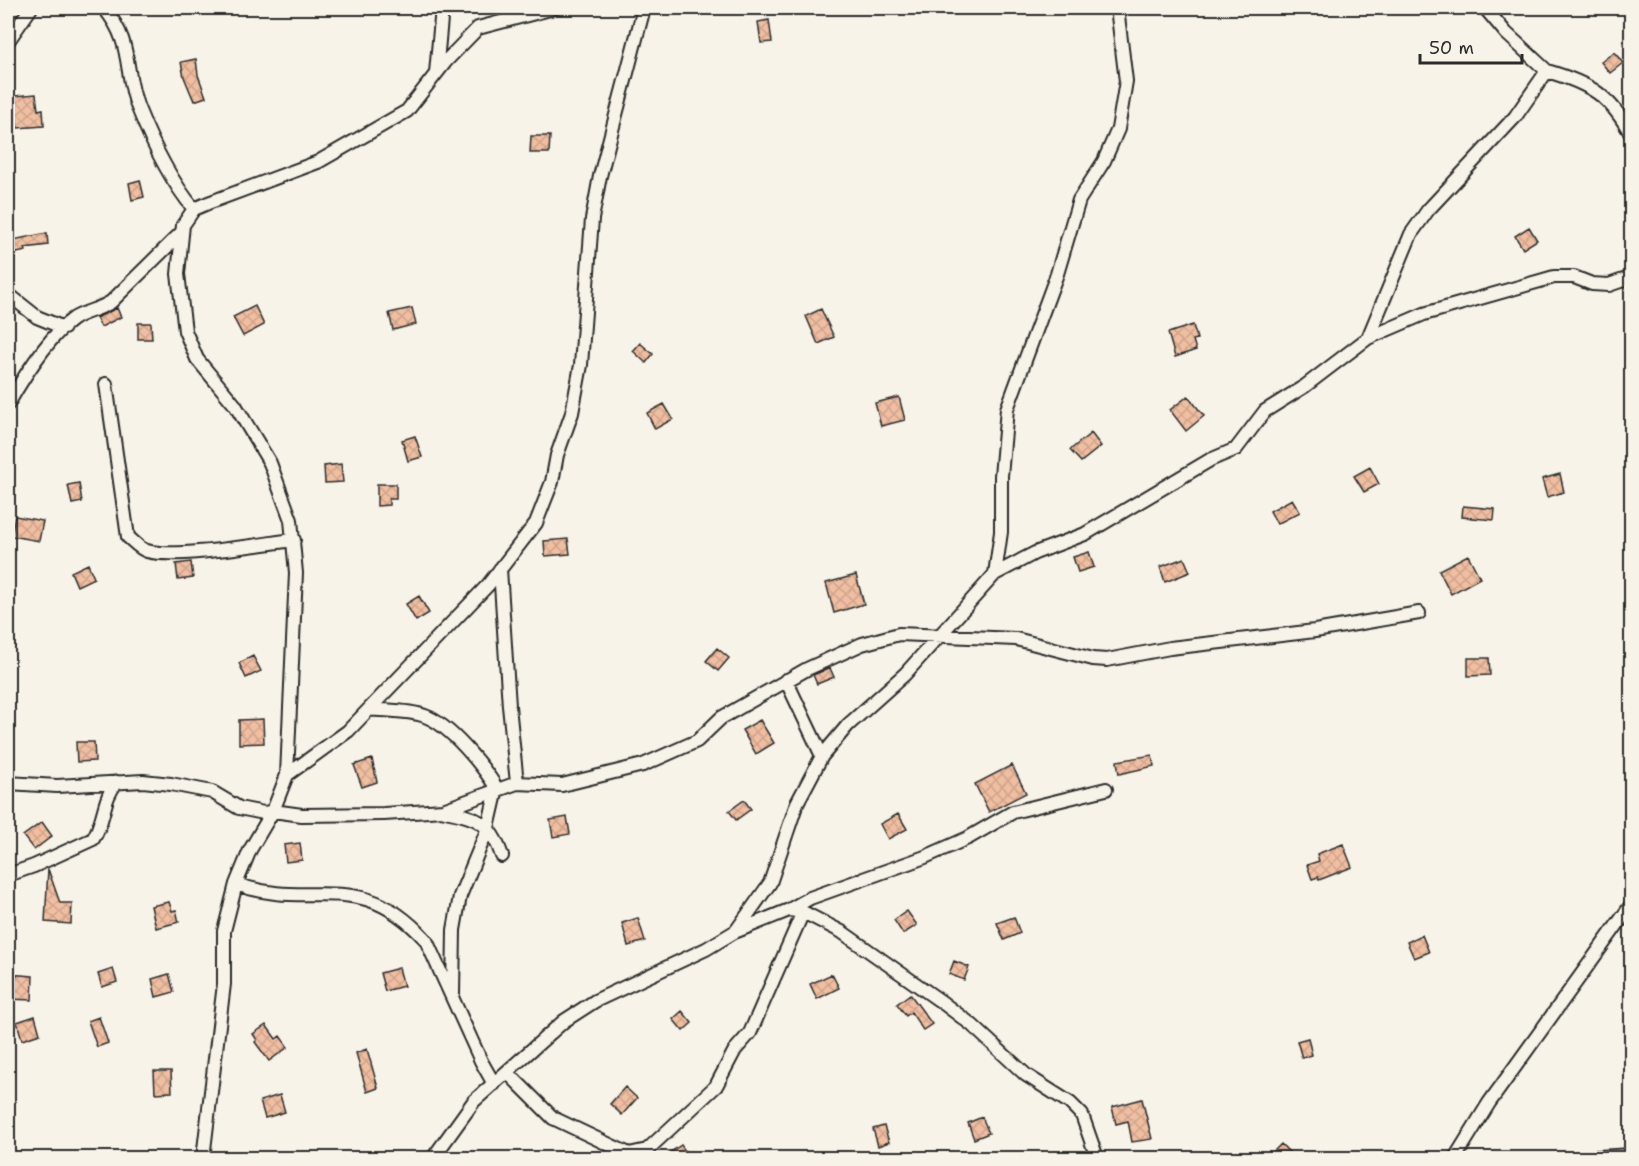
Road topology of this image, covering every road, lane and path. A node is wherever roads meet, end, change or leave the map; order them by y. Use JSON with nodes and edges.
{"nodes":[{"id":1,"x":31,"y":8,"type":"edge"},
{"id":2,"x":104,"y":8,"type":"edge"},
{"id":3,"x":442,"y":8,"type":"edge"},
{"id":4,"x":554,"y":8,"type":"edge"},
{"id":5,"x":644,"y":8,"type":"edge"},
{"id":6,"x":1117,"y":8,"type":"edge"},
{"id":7,"x":1485,"y":8,"type":"edge"},
{"id":8,"x":8,"y":41,"type":"edge"},
{"id":9,"x":1548,"y":71,"type":"junction"},
{"id":10,"x":435,"y":74,"type":"junction"},
{"id":11,"x":1632,"y":136,"type":"edge"},
{"id":12,"x":194,"y":209,"type":"junction"},
{"id":13,"x":182,"y":232,"type":"junction"},
{"id":14,"x":1632,"y":277,"type":"edge"},
{"id":15,"x":8,"y":294,"type":"edge"},
{"id":16,"x":64,"y":328,"type":"junction"},
{"id":17,"x":1368,"y":338,"type":"junction"},
{"id":18,"x":106,"y":384,"type":"dead end"},
{"id":19,"x":8,"y":404,"type":"edge"},
{"id":20,"x":294,"y":540,"type":"junction"},
{"id":21,"x":500,"y":569,"type":"junction"},
{"id":22,"x":995,"y":574,"type":"junction"},
{"id":23,"x":1419,"y":613,"type":"dead end"},
{"id":24,"x":940,"y":634,"type":"junction"},
{"id":25,"x":786,"y":680,"type":"junction"},
{"id":26,"x":369,"y":709,"type":"junction"},
{"id":27,"x":822,"y":756,"type":"junction"},
{"id":28,"x":287,"y":775,"type":"junction"},
{"id":29,"x":117,"y":782,"type":"junction"},
{"id":30,"x":8,"y":783,"type":"edge"},
{"id":31,"x":517,"y":783,"type":"junction"},
{"id":32,"x":497,"y":789,"type":"junction"},
{"id":33,"x":1106,"y":789,"type":"dead end"},
{"id":34,"x":443,"y":810,"type":"junction"},
{"id":35,"x":273,"y":811,"type":"junction"},
{"id":36,"x":488,"y":828,"type":"junction"},
{"id":37,"x":502,"y":856,"type":"dead end"},
{"id":38,"x":8,"y":875,"type":"edge"},
{"id":39,"x":236,"y":884,"type":"junction"},
{"id":40,"x":1632,"y":903,"type":"edge"},
{"id":41,"x":789,"y":910,"type":"junction"},
{"id":42,"x":803,"y":912,"type":"junction"},
{"id":43,"x":736,"y":931,"type":"junction"},
{"id":44,"x":453,"y":994,"type":"junction"},
{"id":45,"x":507,"y":1072,"type":"junction"},
{"id":46,"x":494,"y":1084,"type":"junction"},
{"id":47,"x":1632,"y":1155,"type":"edge"},
{"id":48,"x":202,"y":1158,"type":"edge"},
{"id":49,"x":433,"y":1158,"type":"edge"},
{"id":50,"x":1097,"y":1158,"type":"edge"},
{"id":51,"x":1455,"y":1158,"type":"edge"},
{"id":52,"x":1581,"y":1158,"type":"edge"}],
"edges":[{"from":1,"to":8,"type":"street"},
{"from":2,"to":12,"type":"street"},
{"from":3,"to":10,"type":"street"},
{"from":4,"to":10,"type":"street"},
{"from":5,"to":21,"type":"street"},
{"from":6,"to":22,"type":"street"},
{"from":7,"to":9,"type":"street"},
{"from":9,"to":11,"type":"street"},
{"from":9,"to":17,"type":"street"},
{"from":10,"to":12,"type":"street"},
{"from":12,"to":13,"type":"street"},
{"from":13,"to":16,"type":"street"},
{"from":13,"to":20,"type":"street"},
{"from":14,"to":17,"type":"street"},
{"from":15,"to":16,"type":"street"},
{"from":16,"to":19,"type":"street"},
{"from":17,"to":22,"type":"street"},
{"from":18,"to":20,"type":"street"},
{"from":20,"to":28,"type":"street"},
{"from":21,"to":26,"type":"street"},
{"from":21,"to":31,"type":"street"},
{"from":22,"to":24,"type":"street"},
{"from":23,"to":24,"type":"street"},
{"from":24,"to":25,"type":"street"},
{"from":24,"to":27,"type":"street"},
{"from":25,"to":27,"type":"street"},
{"from":25,"to":31,"type":"street"},
{"from":26,"to":28,"type":"street"},
{"from":26,"to":32,"type":"street"},
{"from":27,"to":43,"type":"street"},
{"from":28,"to":35,"type":"street"},
{"from":29,"to":30,"type":"street"},
{"from":29,"to":35,"type":"street"},
{"from":29,"to":38,"type":"street"},
{"from":31,"to":32,"type":"street"},
{"from":32,"to":34,"type":"street"},
{"from":32,"to":36,"type":"street"},
{"from":33,"to":41,"type":"street"},
{"from":34,"to":35,"type":"street"},
{"from":34,"to":36,"type":"street"},
{"from":35,"to":39,"type":"street"},
{"from":36,"to":37,"type":"street"},
{"from":36,"to":44,"type":"street"},
{"from":39,"to":44,"type":"street"},
{"from":39,"to":48,"type":"street"},
{"from":40,"to":51,"type":"street"},
{"from":41,"to":42,"type":"street"},
{"from":41,"to":43,"type":"street"},
{"from":42,"to":45,"type":"street"},
{"from":42,"to":50,"type":"street"},
{"from":43,"to":45,"type":"street"},
{"from":44,"to":46,"type":"street"},
{"from":45,"to":46,"type":"street"},
{"from":46,"to":49,"type":"street"},
{"from":47,"to":52,"type":"street"}]}
